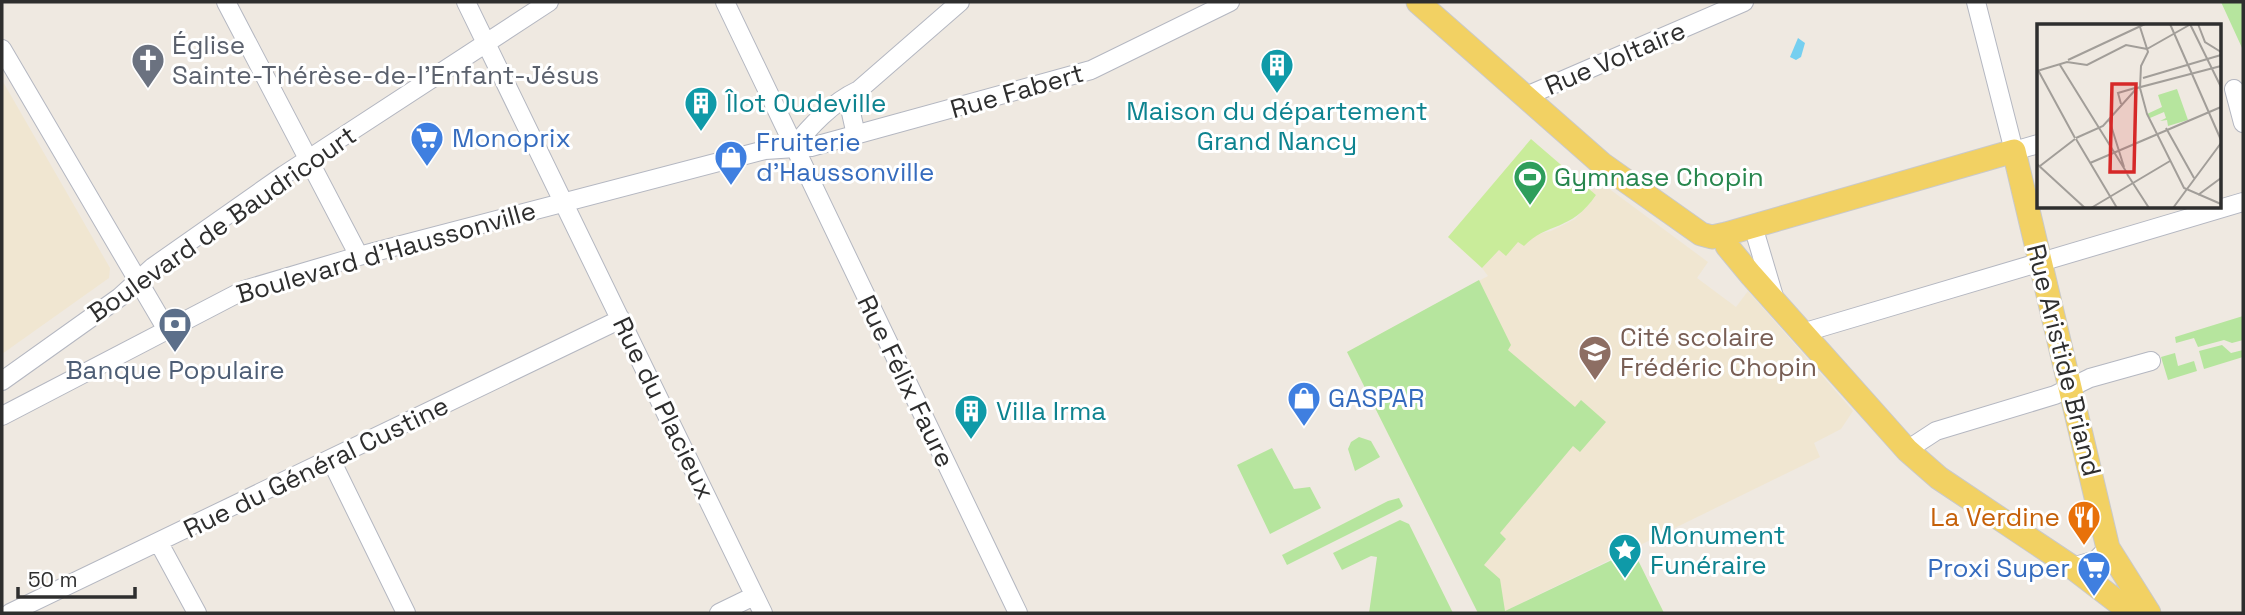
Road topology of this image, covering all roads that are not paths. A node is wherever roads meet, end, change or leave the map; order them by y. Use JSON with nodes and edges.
{"nodes":[{"id":1,"x":226,"y":2,"type":"edge"},
{"id":2,"x":466,"y":2,"type":"edge"},
{"id":3,"x":549,"y":2,"type":"edge"},
{"id":4,"x":725,"y":2,"type":"edge"},
{"id":5,"x":960,"y":2,"type":"edge"},
{"id":6,"x":1230,"y":2,"type":"edge"},
{"id":7,"x":1744,"y":2,"type":"edge"},
{"id":8,"x":1419,"y":3,"type":"edge"},
{"id":9,"x":1977,"y":6,"type":"edge"},
{"id":10,"x":487,"y":44,"type":"junction"},
{"id":11,"x":2,"y":49,"type":"edge"},
{"id":12,"x":860,"y":89,"type":"junction"},
{"id":13,"x":2232,"y":90,"type":"edge"},
{"id":14,"x":1524,"y":97,"type":"junction"},
{"id":15,"x":2243,"y":123,"type":"edge"},
{"id":16,"x":856,"y":135,"type":"junction"},
{"id":17,"x":2037,"y":145,"type":"edge"},
{"id":18,"x":793,"y":148,"type":"junction"},
{"id":19,"x":2014,"y":151,"type":"junction"},
{"id":20,"x":310,"y":159,"type":"junction"},
{"id":21,"x":2243,"y":202,"type":"edge"},
{"id":22,"x":564,"y":203,"type":"junction"},
{"id":23,"x":1753,"y":226,"type":"junction"},
{"id":24,"x":1726,"y":234,"type":"junction"},
{"id":25,"x":359,"y":256,"type":"junction"},
{"id":26,"x":2039,"y":261,"type":"junction"},
{"id":27,"x":136,"y":282,"type":"junction"},
{"id":28,"x":1775,"y":300,"type":"junction"},
{"id":29,"x":621,"y":319,"type":"junction"},
{"id":30,"x":167,"y":330,"type":"junction"},
{"id":31,"x":1802,"y":333,"type":"junction"},
{"id":32,"x":2151,"y":361,"type":"dead end"},
{"id":33,"x":2,"y":381,"type":"edge"},
{"id":34,"x":2070,"y":387,"type":"junction"},
{"id":35,"x":2,"y":416,"type":"edge"},
{"id":36,"x":1907,"y":450,"type":"junction"},
{"id":37,"x":331,"y":460,"type":"junction"},
{"id":38,"x":159,"y":542,"type":"junction"},
{"id":39,"x":2108,"y":548,"type":"junction"},
{"id":40,"x":2072,"y":567,"type":"junction"},
{"id":41,"x":754,"y":596,"type":"junction"},
{"id":42,"x":2123,"y":608,"type":"edge"},
{"id":43,"x":10,"y":613,"type":"edge"},
{"id":44,"x":197,"y":613,"type":"edge"},
{"id":45,"x":406,"y":613,"type":"edge"},
{"id":46,"x":719,"y":613,"type":"edge"},
{"id":47,"x":763,"y":613,"type":"edge"},
{"id":48,"x":1018,"y":613,"type":"edge"},
{"id":49,"x":2150,"y":613,"type":"edge"}],
"edges":[{"from":1,"to":20,"type":"street"},
{"from":2,"to":10,"type":"street","name":"Rue du Placieux"},
{"from":3,"to":10,"type":"street","name":"Boulevard de Baudricourt"},
{"from":4,"to":18,"type":"street","name":"Rue Félix Faure"},
{"from":5,"to":12,"type":"street"},
{"from":6,"to":16,"type":"street","name":"Rue Fabert"},
{"from":7,"to":14,"type":"street","name":"Rue Voltaire"},
{"from":8,"to":14,"type":"main road"},
{"from":9,"to":19,"type":"street","name":"Rue Aristide Briand"},
{"from":10,"to":20,"type":"street","name":"Boulevard de Baudricourt"},
{"from":10,"to":22,"type":"street","name":"Rue du Placieux"},
{"from":11,"to":27,"type":"street"},
{"from":12,"to":16,"type":"street"},
{"from":12,"to":18,"type":"street"},
{"from":13,"to":15,"type":"street"},
{"from":14,"to":24,"type":"main road"},
{"from":16,"to":18,"type":"street","name":"Rue Fabert"},
{"from":17,"to":19,"type":"street"},
{"from":18,"to":22,"type":"street","name":"Boulevard d'Haussonville"},
{"from":18,"to":48,"type":"street","name":"Rue Félix Faure"},
{"from":19,"to":23,"type":"main road"},
{"from":19,"to":26,"type":"main road","name":"Rue Aristide Briand"},
{"from":20,"to":25,"type":"street"},
{"from":20,"to":27,"type":"street","name":"Boulevard de Baudricourt"},
{"from":21,"to":26,"type":"street"},
{"from":22,"to":25,"type":"street","name":"Boulevard d'Haussonville"},
{"from":22,"to":29,"type":"street","name":"Rue du Placieux"},
{"from":23,"to":24,"type":"main road"},
{"from":23,"to":28,"type":"street"},
{"from":24,"to":28,"type":"main road"},
{"from":25,"to":30,"type":"street","name":"Boulevard d'Haussonville"},
{"from":26,"to":31,"type":"street"},
{"from":26,"to":34,"type":"main road","name":"Rue Aristide Briand"},
{"from":27,"to":30,"type":"street"},
{"from":27,"to":33,"type":"street","name":"Boulevard de Baudricourt"},
{"from":28,"to":31,"type":"main road"},
{"from":29,"to":37,"type":"street","name":"Rue du Général Custine"},
{"from":29,"to":41,"type":"street","name":"Rue du Placieux"},
{"from":30,"to":35,"type":"street","name":"Boulevard d'Haussonville"},
{"from":31,"to":36,"type":"main road"},
{"from":32,"to":34,"type":"street"},
{"from":34,"to":36,"type":"street"},
{"from":34,"to":39,"type":"main road","name":"Rue Aristide Briand"},
{"from":36,"to":40,"type":"main road"},
{"from":37,"to":38,"type":"street","name":"Rue du Général Custine"},
{"from":37,"to":45,"type":"street"},
{"from":38,"to":43,"type":"street","name":"Rue du Général Custine"},
{"from":38,"to":44,"type":"street"},
{"from":39,"to":40,"type":"street"},
{"from":39,"to":49,"type":"main road","name":"Rue Aristide Briand"},
{"from":40,"to":42,"type":"main road"},
{"from":41,"to":46,"type":"street"},
{"from":41,"to":47,"type":"street","name":"Rue du Placieux"}]}
